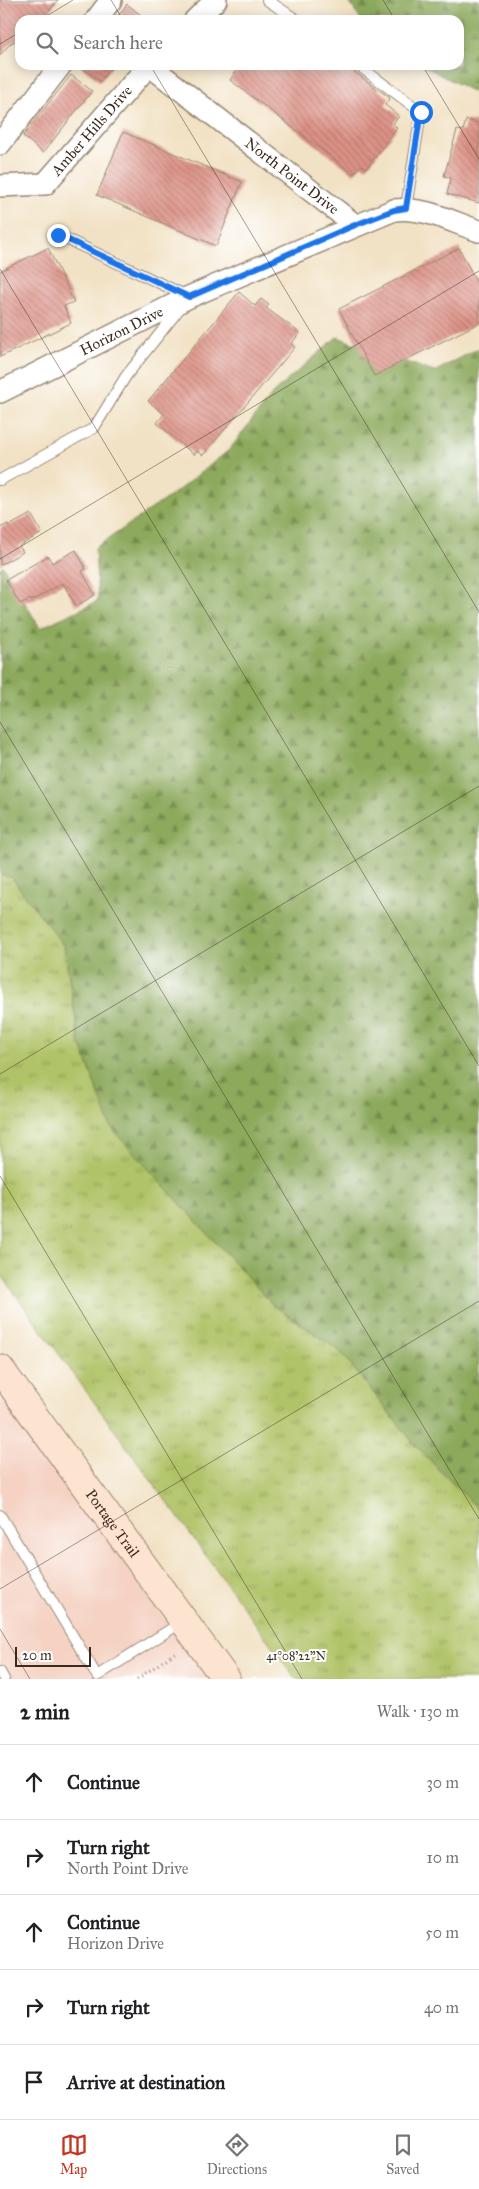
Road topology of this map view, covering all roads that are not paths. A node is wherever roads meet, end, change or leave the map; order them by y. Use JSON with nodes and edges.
{"nodes":[{"id":1,"x":111,"y":0,"type":"edge"},
{"id":2,"x":216,"y":0,"type":"edge"},
{"id":3,"x":267,"y":0,"type":"edge"},
{"id":4,"x":100,"y":15,"type":"edge"},
{"id":5,"x":200,"y":15,"type":"edge"},
{"id":6,"x":290,"y":15,"type":"edge"},
{"id":7,"x":57,"y":70,"type":"edge"},
{"id":8,"x":145,"y":70,"type":"edge"},
{"id":9,"x":155,"y":70,"type":"edge"},
{"id":10,"x":365,"y":70,"type":"edge"},
{"id":11,"x":0,"y":144,"type":"edge"},
{"id":12,"x":0,"y":186,"type":"edge"},
{"id":13,"x":406,"y":208,"type":"junction"},
{"id":14,"x":355,"y":225,"type":"junction"},
{"id":15,"x":479,"y":231,"type":"edge"},
{"id":16,"x":58,"y":235,"type":"dead end"},
{"id":17,"x":189,"y":297,"type":"junction"},
{"id":18,"x":0,"y":392,"type":"edge"},
{"id":19,"x":0,"y":480,"type":"edge"},
{"id":20,"x":0,"y":1369,"type":"edge"},
{"id":21,"x":0,"y":1515,"type":"edge"},
{"id":22,"x":190,"y":1630,"type":"junction"},
{"id":23,"x":0,"y":1672,"type":"edge"},
{"id":24,"x":94,"y":1678,"type":"edge"},
{"id":25,"x":4,"y":1679,"type":"edge"},
{"id":26,"x":226,"y":1679,"type":"edge"}],
"edges":[{"from":1,"to":4,"type":"street"},
{"from":2,"to":5,"type":"street"},
{"from":3,"to":6,"type":"lane"},
{"from":7,"to":11,"type":"street"},
{"from":8,"to":12,"type":"street","name":"Amber Hills Drive"},
{"from":9,"to":14,"type":"street","name":"North Point Drive"},
{"from":10,"to":13,"type":"lane"},
{"from":13,"to":14,"type":"street"},
{"from":13,"to":15,"type":"street"},
{"from":14,"to":17,"type":"street","name":"Horizon Drive"},
{"from":16,"to":17,"type":"lane"},
{"from":17,"to":18,"type":"street","name":"Horizon Drive"},
{"from":17,"to":19,"type":"lane"},
{"from":20,"to":22,"type":"main road","name":"Portage Trail"},
{"from":21,"to":24,"type":"lane"},
{"from":22,"to":24,"type":"lane"},
{"from":22,"to":26,"type":"main road","name":"Portage Trail"},
{"from":23,"to":25,"type":"lane"}]}
